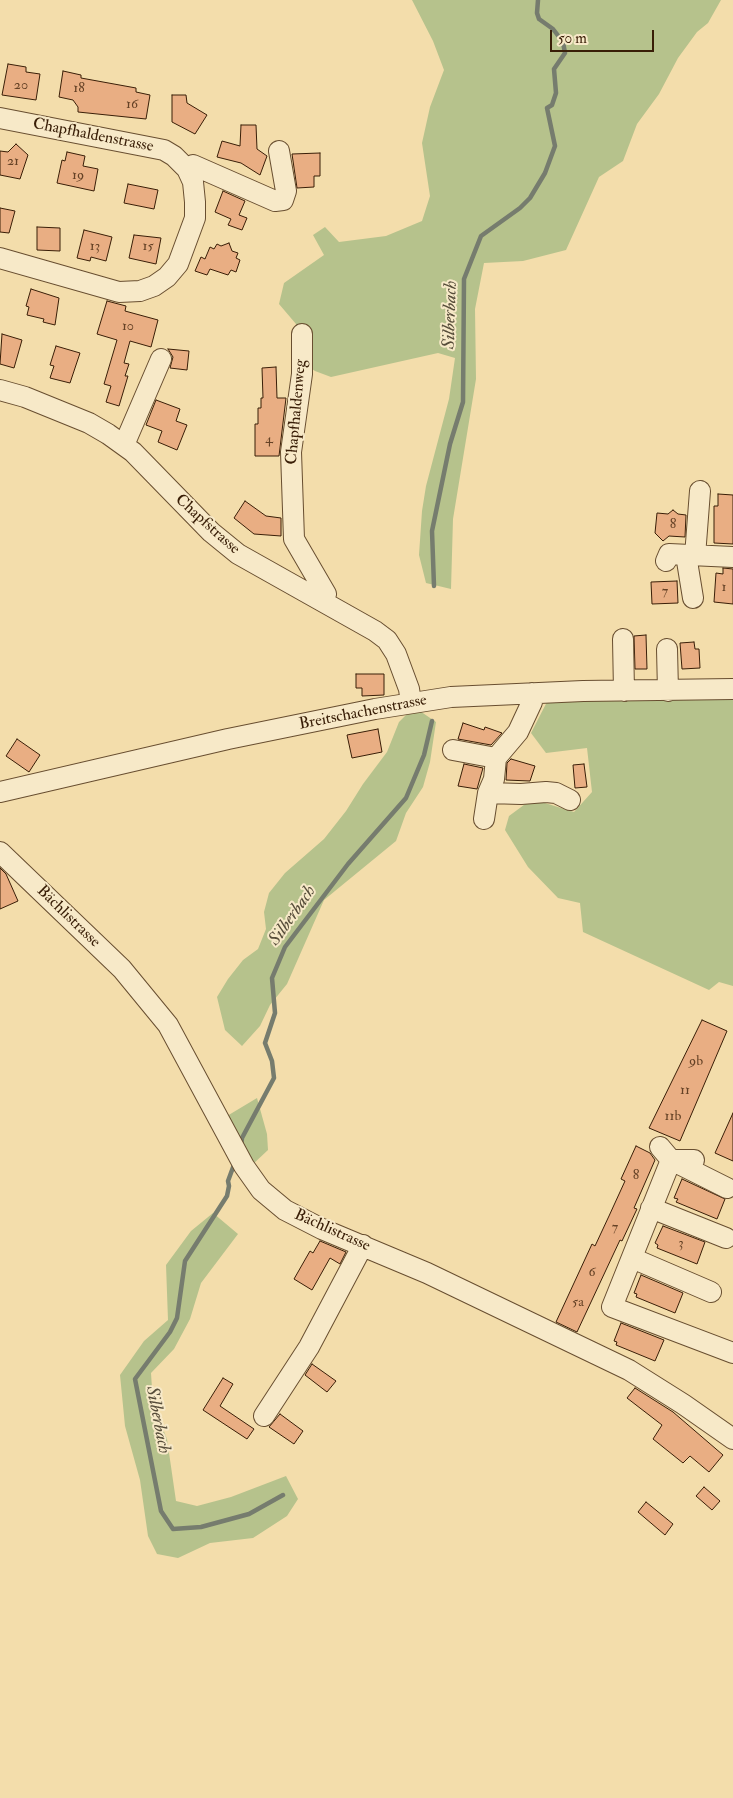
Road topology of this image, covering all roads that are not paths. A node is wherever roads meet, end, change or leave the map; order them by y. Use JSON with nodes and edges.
{"nodes":[{"id":1,"x":0,"y":118,"type":"edge"},
{"id":2,"x":279,"y":151,"type":"dead end"},
{"id":3,"x":187,"y":169,"type":"junction"},
{"id":4,"x":0,"y":258,"type":"edge"},
{"id":5,"x":302,"y":334,"type":"dead end"},
{"id":6,"x":161,"y":360,"type":"dead end"},
{"id":7,"x":0,"y":390,"type":"edge"},
{"id":8,"x":124,"y":445,"type":"junction"},
{"id":9,"x":700,"y":491,"type":"dead end"},
{"id":10,"x":679,"y":556,"type":"junction"},
{"id":11,"x":733,"y":557,"type":"edge"},
{"id":12,"x":693,"y":598,"type":"dead end"},
{"id":13,"x":323,"y":600,"type":"junction"},
{"id":14,"x":624,"y":639,"type":"dead end"},
{"id":15,"x":667,"y":649,"type":"dead end"},
{"id":16,"x":733,"y":689,"type":"edge"},
{"id":17,"x":624,"y":691,"type":"junction"},
{"id":18,"x":668,"y":691,"type":"junction"},
{"id":19,"x":532,"y":693,"type":"junction"},
{"id":20,"x":411,"y":703,"type":"junction"},
{"id":21,"x":452,"y":750,"type":"dead end"},
{"id":22,"x":496,"y":758,"type":"junction"},
{"id":23,"x":0,"y":792,"type":"edge"},
{"id":24,"x":488,"y":793,"type":"junction"},
{"id":25,"x":570,"y":800,"type":"dead end"},
{"id":26,"x":484,"y":819,"type":"dead end"},
{"id":27,"x":0,"y":852,"type":"edge"},
{"id":28,"x":665,"y":1154,"type":"junction"},
{"id":29,"x":694,"y":1160,"type":"dead end"},
{"id":30,"x":727,"y":1188,"type":"dead end"},
{"id":31,"x":651,"y":1208,"type":"junction"},
{"id":32,"x":726,"y":1238,"type":"dead end"},
{"id":33,"x":363,"y":1245,"type":"junction"},
{"id":34,"x":632,"y":1258,"type":"junction"},
{"id":35,"x":711,"y":1292,"type":"dead end"},
{"id":36,"x":733,"y":1353,"type":"edge"},
{"id":37,"x":264,"y":1416,"type":"dead end"},
{"id":38,"x":733,"y":1439,"type":"edge"}],
"edges":[{"from":1,"to":3,"type":"street","name":"Chapfhaldenstrasse"},
{"from":2,"to":3,"type":"street"},
{"from":3,"to":4,"type":"street"},
{"from":5,"to":13,"type":"street","name":"Chapfhaldenweg"},
{"from":6,"to":8,"type":"street"},
{"from":7,"to":8,"type":"street","name":"Chapfstrasse"},
{"from":8,"to":13,"type":"street","name":"Chapfstrasse"},
{"from":9,"to":10,"type":"street"},
{"from":10,"to":11,"type":"street"},
{"from":10,"to":12,"type":"street"},
{"from":13,"to":20,"type":"street","name":"Chapfstrasse"},
{"from":14,"to":17,"type":"street"},
{"from":15,"to":18,"type":"street"},
{"from":16,"to":18,"type":"street","name":"Breitschachenstrasse"},
{"from":17,"to":18,"type":"street","name":"Breitschachenstrasse"},
{"from":17,"to":19,"type":"street","name":"Breitschachenstrasse"},
{"from":19,"to":20,"type":"street","name":"Breitschachenstrasse"},
{"from":19,"to":22,"type":"street"},
{"from":20,"to":23,"type":"street","name":"Breitschachenstrasse"},
{"from":21,"to":22,"type":"street"},
{"from":22,"to":24,"type":"street"},
{"from":24,"to":25,"type":"street"},
{"from":24,"to":26,"type":"street"},
{"from":27,"to":33,"type":"street","name":"Bächlistrasse"},
{"from":28,"to":29,"type":"street"},
{"from":28,"to":30,"type":"street"},
{"from":28,"to":31,"type":"street"},
{"from":31,"to":32,"type":"street"},
{"from":31,"to":34,"type":"street"},
{"from":33,"to":37,"type":"street"},
{"from":33,"to":38,"type":"street","name":"Bächlistrasse"},
{"from":34,"to":35,"type":"street"},
{"from":34,"to":36,"type":"street"}]}
